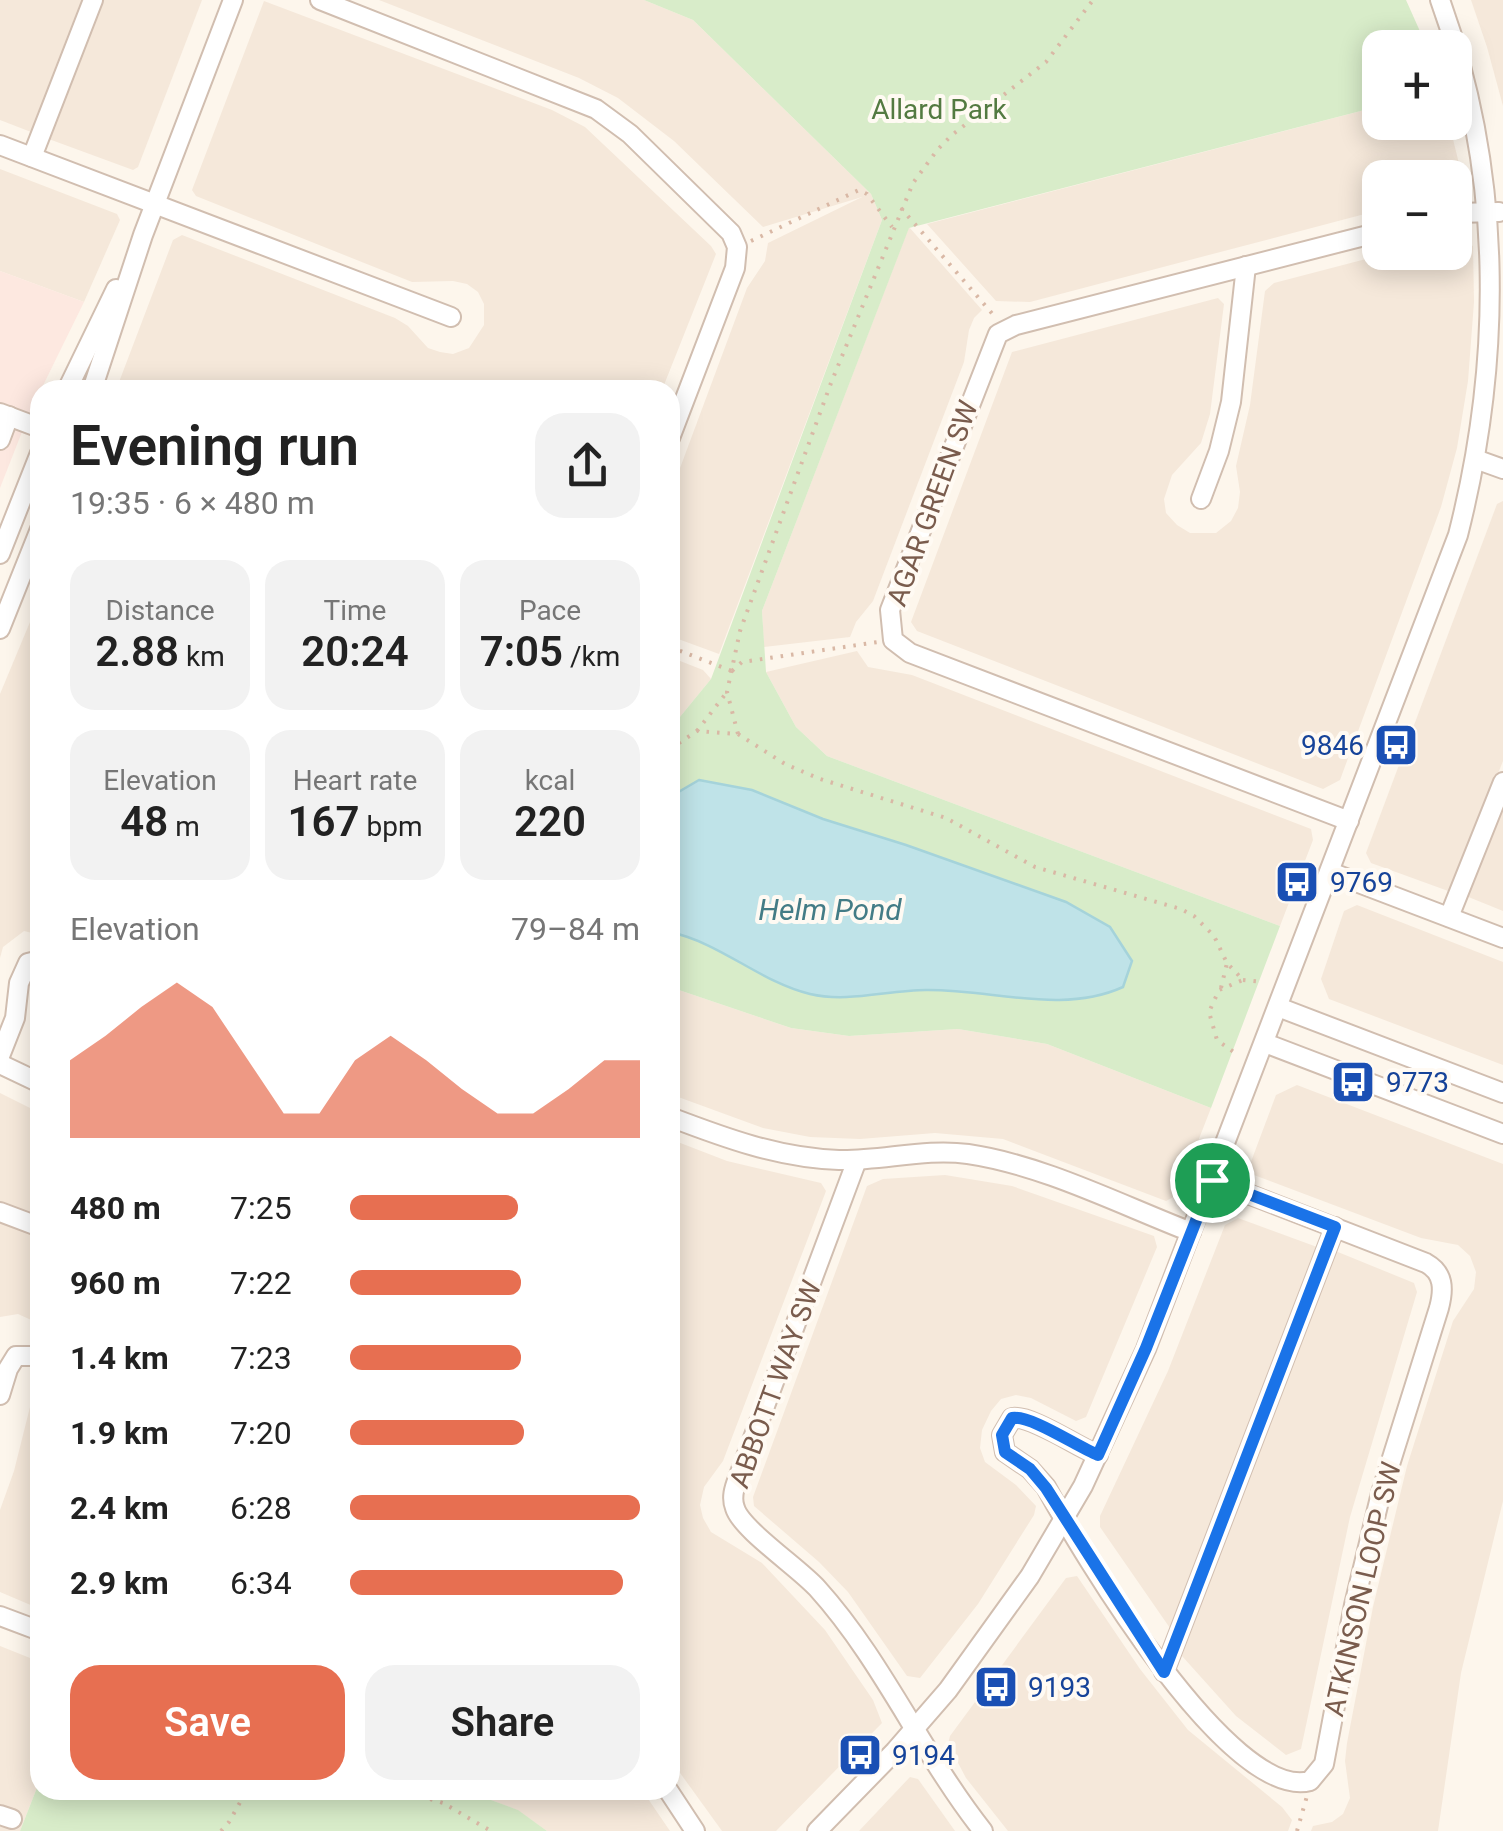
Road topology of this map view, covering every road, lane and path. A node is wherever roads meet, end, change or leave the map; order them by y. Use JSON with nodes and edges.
{"nodes":[{"id":1,"x":92,"y":0,"type":"edge"},
{"id":2,"x":233,"y":0,"type":"edge"},
{"id":3,"x":320,"y":0,"type":"edge"},
{"id":4,"x":1440,"y":0,"type":"edge"},
{"id":5,"x":1090,"y":2,"type":"edge"},
{"id":6,"x":0,"y":145,"type":"edge"},
{"id":7,"x":32,"y":157,"type":"junction"},
{"id":8,"x":155,"y":204,"type":"junction"},
{"id":9,"x":901,"y":208,"type":"junction"},
{"id":10,"x":1498,"y":211,"type":"edge"},
{"id":11,"x":1472,"y":212,"type":"edge"},
{"id":12,"x":892,"y":227,"type":"junction"},
{"id":13,"x":143,"y":235,"type":"junction"},
{"id":14,"x":1362,"y":237,"type":"edge"},
{"id":15,"x":738,"y":247,"type":"junction"},
{"id":16,"x":1246,"y":266,"type":"junction"},
{"id":17,"x":451,"y":317,"type":"dead end"},
{"id":18,"x":1004,"y":329,"type":"junction"},
{"id":19,"x":72,"y":380,"type":"edge"},
{"id":20,"x":95,"y":380,"type":"edge"},
{"id":21,"x":680,"y":411,"type":"edge"},
{"id":22,"x":4,"y":415,"type":"edge"},
{"id":23,"x":30,"y":424,"type":"edge"},
{"id":24,"x":0,"y":440,"type":"edge"},
{"id":25,"x":1478,"y":460,"type":"junction"},
{"id":26,"x":1503,"y":469,"type":"edge"},
{"id":27,"x":30,"y":478,"type":"edge"},
{"id":28,"x":1201,"y":499,"type":"dead end"},
{"id":29,"x":30,"y":547,"type":"edge"},
{"id":30,"x":0,"y":554,"type":"edge"},
{"id":31,"x":8,"y":588,"type":"edge"},
{"id":32,"x":0,"y":629,"type":"edge"},
{"id":33,"x":893,"y":640,"type":"junction"},
{"id":34,"x":680,"y":651,"type":"edge"},
{"id":35,"x":732,"y":670,"type":"junction"},
{"id":36,"x":727,"y":692,"type":"junction"},
{"id":37,"x":697,"y":730,"type":"junction"},
{"id":38,"x":738,"y":734,"type":"junction"},
{"id":39,"x":680,"y":743,"type":"edge"},
{"id":40,"x":1503,"y":782,"type":"edge"},
{"id":41,"x":1349,"y":821,"type":"junction"},
{"id":42,"x":1330,"y":872,"type":"junction"},
{"id":43,"x":1448,"y":917,"type":"junction"},
{"id":44,"x":1503,"y":938,"type":"edge"},
{"id":45,"x":30,"y":962,"type":"edge"},
{"id":46,"x":1227,"y":964,"type":"junction"},
{"id":47,"x":1243,"y":980,"type":"junction"},
{"id":48,"x":1263,"y":982,"type":"dead end"},
{"id":49,"x":1220,"y":990,"type":"junction"},
{"id":50,"x":1278,"y":1007,"type":"junction"},
{"id":51,"x":1265,"y":1043,"type":"junction"},
{"id":52,"x":1236,"y":1053,"type":"dead end"},
{"id":53,"x":0,"y":1056,"type":"edge"},
{"id":54,"x":0,"y":1064,"type":"edge"},
{"id":55,"x":30,"y":1078,"type":"edge"},
{"id":56,"x":1503,"y":1093,"type":"edge"},
{"id":57,"x":680,"y":1120,"type":"edge"},
{"id":58,"x":1503,"y":1134,"type":"edge"},
{"id":59,"x":856,"y":1160,"type":"junction"},
{"id":60,"x":1212,"y":1180,"type":"junction"},
{"id":61,"x":0,"y":1212,"type":"edge"},
{"id":62,"x":30,"y":1223,"type":"edge"},
{"id":63,"x":1335,"y":1227,"type":"junction"},
{"id":64,"x":1192,"y":1232,"type":"junction"},
{"id":65,"x":30,"y":1356,"type":"edge"},
{"id":66,"x":0,"y":1396,"type":"edge"},
{"id":67,"x":1098,"y":1455,"type":"junction"},
{"id":68,"x":1064,"y":1520,"type":"junction"},
{"id":69,"x":0,"y":1616,"type":"edge"},
{"id":70,"x":30,"y":1627,"type":"edge"},
{"id":71,"x":1164,"y":1672,"type":"junction"},
{"id":72,"x":915,"y":1730,"type":"junction"},
{"id":73,"x":1310,"y":1781,"type":"junction"},
{"id":74,"x":242,"y":1800,"type":"edge"},
{"id":75,"x":433,"y":1800,"type":"edge"},
{"id":76,"x":675,"y":1800,"type":"edge"},
{"id":77,"x":828,"y":1827,"type":"edge"},
{"id":78,"x":220,"y":1831,"type":"edge"},
{"id":79,"x":491,"y":1831,"type":"edge"},
{"id":80,"x":695,"y":1831,"type":"edge"},
{"id":81,"x":984,"y":1831,"type":"edge"},
{"id":82,"x":1297,"y":1831,"type":"edge"}],
"edges":[{"from":1,"to":7,"type":"street"},
{"from":2,"to":8,"type":"street"},
{"from":3,"to":15,"type":"street"},
{"from":4,"to":10,"type":"street"},
{"from":5,"to":9,"type":"path"},
{"from":6,"to":7,"type":"street"},
{"from":7,"to":8,"type":"street"},
{"from":8,"to":13,"type":"street"},
{"from":8,"to":17,"type":"street"},
{"from":9,"to":12,"type":"path"},
{"from":9,"to":18,"type":"path"},
{"from":10,"to":11,"type":"street"},
{"from":10,"to":25,"type":"street"},
{"from":12,"to":15,"type":"path"},
{"from":12,"to":35,"type":"path"},
{"from":13,"to":19,"type":"street"},
{"from":13,"to":20,"type":"street"},
{"from":14,"to":16,"type":"street"},
{"from":15,"to":21,"type":"street"},
{"from":16,"to":18,"type":"street"},
{"from":16,"to":28,"type":"street"},
{"from":18,"to":33,"type":"street","name":"AGAR GREEN SW"},
{"from":22,"to":23,"type":"street"},
{"from":22,"to":24,"type":"street"},
{"from":25,"to":26,"type":"street"},
{"from":25,"to":41,"type":"street"},
{"from":27,"to":30,"type":"street"},
{"from":29,"to":31,"type":"street"},
{"from":31,"to":32,"type":"street"},
{"from":33,"to":35,"type":"path"},
{"from":33,"to":41,"type":"street","name":"AGAR GREEN SW"},
{"from":34,"to":35,"type":"path"},
{"from":35,"to":36,"type":"path"},
{"from":36,"to":37,"type":"path"},
{"from":36,"to":38,"type":"path"},
{"from":37,"to":38,"type":"path"},
{"from":37,"to":39,"type":"path"},
{"from":38,"to":46,"type":"path"},
{"from":40,"to":43,"type":"street"},
{"from":41,"to":42,"type":"street"},
{"from":42,"to":43,"type":"street"},
{"from":42,"to":50,"type":"street"},
{"from":43,"to":44,"type":"street"},
{"from":45,"to":53,"type":"street"},
{"from":46,"to":47,"type":"path"},
{"from":46,"to":49,"type":"path"},
{"from":47,"to":48,"type":"path"},
{"from":47,"to":49,"type":"path"},
{"from":49,"to":52,"type":"path"},
{"from":50,"to":51,"type":"street"},
{"from":50,"to":56,"type":"street"},
{"from":51,"to":58,"type":"street"},
{"from":51,"to":60,"type":"street"},
{"from":54,"to":55,"type":"street"},
{"from":57,"to":59,"type":"street"},
{"from":59,"to":64,"type":"street"},
{"from":59,"to":72,"type":"street","name":"ABBOTT WAY SW"},
{"from":60,"to":63,"type":"street","name":"ATKINSON LOOP SW"},
{"from":60,"to":64,"type":"street"},
{"from":61,"to":62,"type":"street"},
{"from":63,"to":71,"type":"street"},
{"from":63,"to":73,"type":"street","name":"ATKINSON LOOP SW"},
{"from":64,"to":67,"type":"street"},
{"from":65,"to":66,"type":"street"},
{"from":67,"to":68,"type":"street"},
{"from":67,"to":68,"type":"street"},
{"from":68,"to":71,"type":"street"},
{"from":68,"to":72,"type":"street"},
{"from":69,"to":70,"type":"street"},
{"from":71,"to":73,"type":"street"},
{"from":72,"to":77,"type":"street"},
{"from":72,"to":81,"type":"street"},
{"from":73,"to":82,"type":"path"},
{"from":74,"to":78,"type":"path"},
{"from":75,"to":79,"type":"path"},
{"from":76,"to":80,"type":"street"}]}
